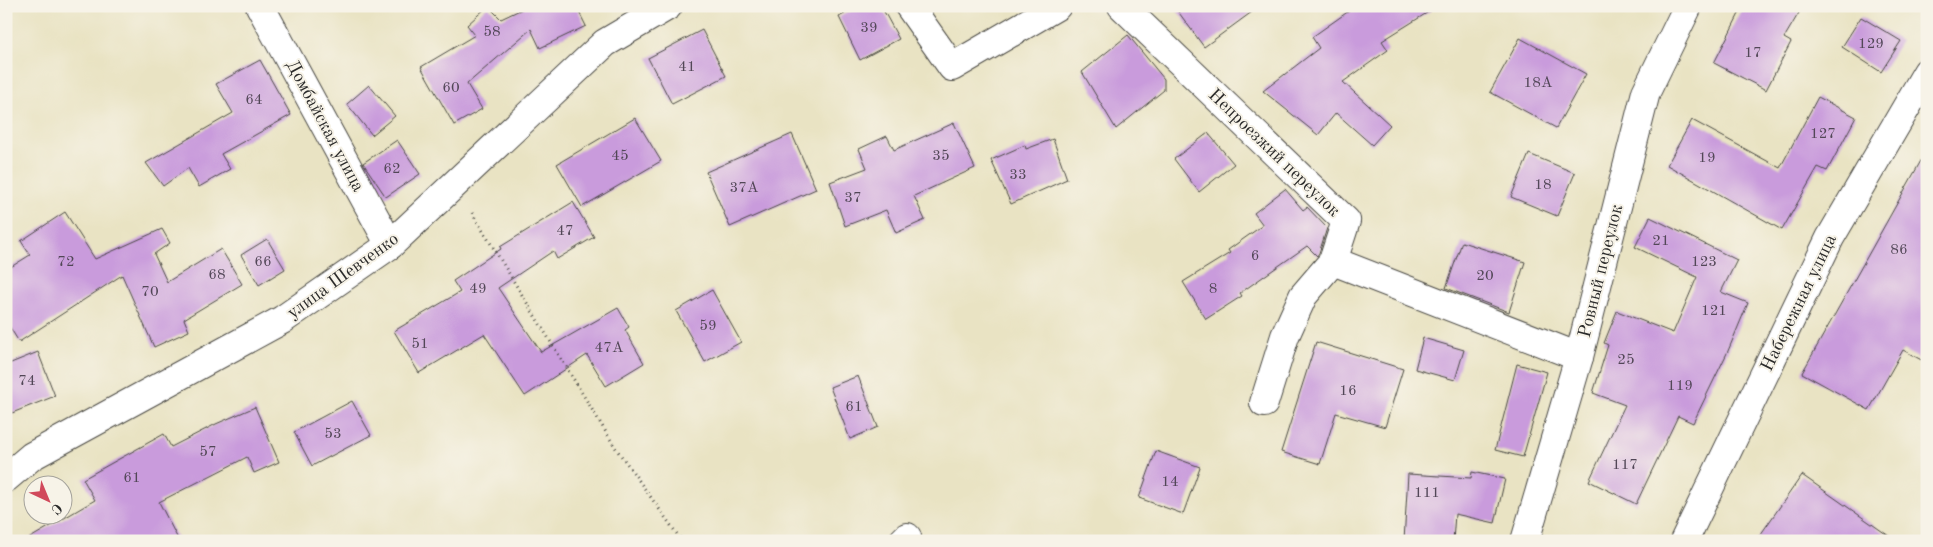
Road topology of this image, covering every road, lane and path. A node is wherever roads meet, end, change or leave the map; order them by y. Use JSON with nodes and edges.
{"nodes":[{"id":1,"x":260,"y":6,"type":"edge"},
{"id":2,"x":668,"y":6,"type":"edge"},
{"id":3,"x":909,"y":6,"type":"edge"},
{"id":4,"x":1057,"y":6,"type":"edge"},
{"id":5,"x":1122,"y":6,"type":"edge"},
{"id":6,"x":1688,"y":6,"type":"edge"},
{"id":7,"x":1927,"y":72,"type":"edge"},
{"id":8,"x":454,"y":184,"type":"junction"},
{"id":9,"x":390,"y":245,"type":"junction"},
{"id":10,"x":1333,"y":261,"type":"junction"},
{"id":11,"x":1579,"y":357,"type":"junction"},
{"id":12,"x":1264,"y":403,"type":"dead end"},
{"id":13,"x":6,"y":478,"type":"edge"},
{"id":14,"x":682,"y":541,"type":"edge"},
{"id":15,"x":1525,"y":541,"type":"edge"},
{"id":16,"x":1684,"y":541,"type":"edge"}],
"edges":[{"from":1,"to":9,"type":"street","name":"Домбайская улица"},
{"from":2,"to":8,"type":"street","name":"улица Шевченко"},
{"from":3,"to":4,"type":"street"},
{"from":5,"to":10,"type":"street","name":"Непроезжий переулок"},
{"from":6,"to":11,"type":"street","name":"Ровный переулок"},
{"from":7,"to":16,"type":"street","name":"Набережная улица"},
{"from":8,"to":9,"type":"street","name":"улица Шевченко"},
{"from":8,"to":14,"type":"path"},
{"from":9,"to":13,"type":"street","name":"улица Шевченко"},
{"from":10,"to":11,"type":"street"},
{"from":10,"to":12,"type":"street","name":"Непроезжий переулок"},
{"from":11,"to":15,"type":"street","name":"Ровный переулок"}]}
